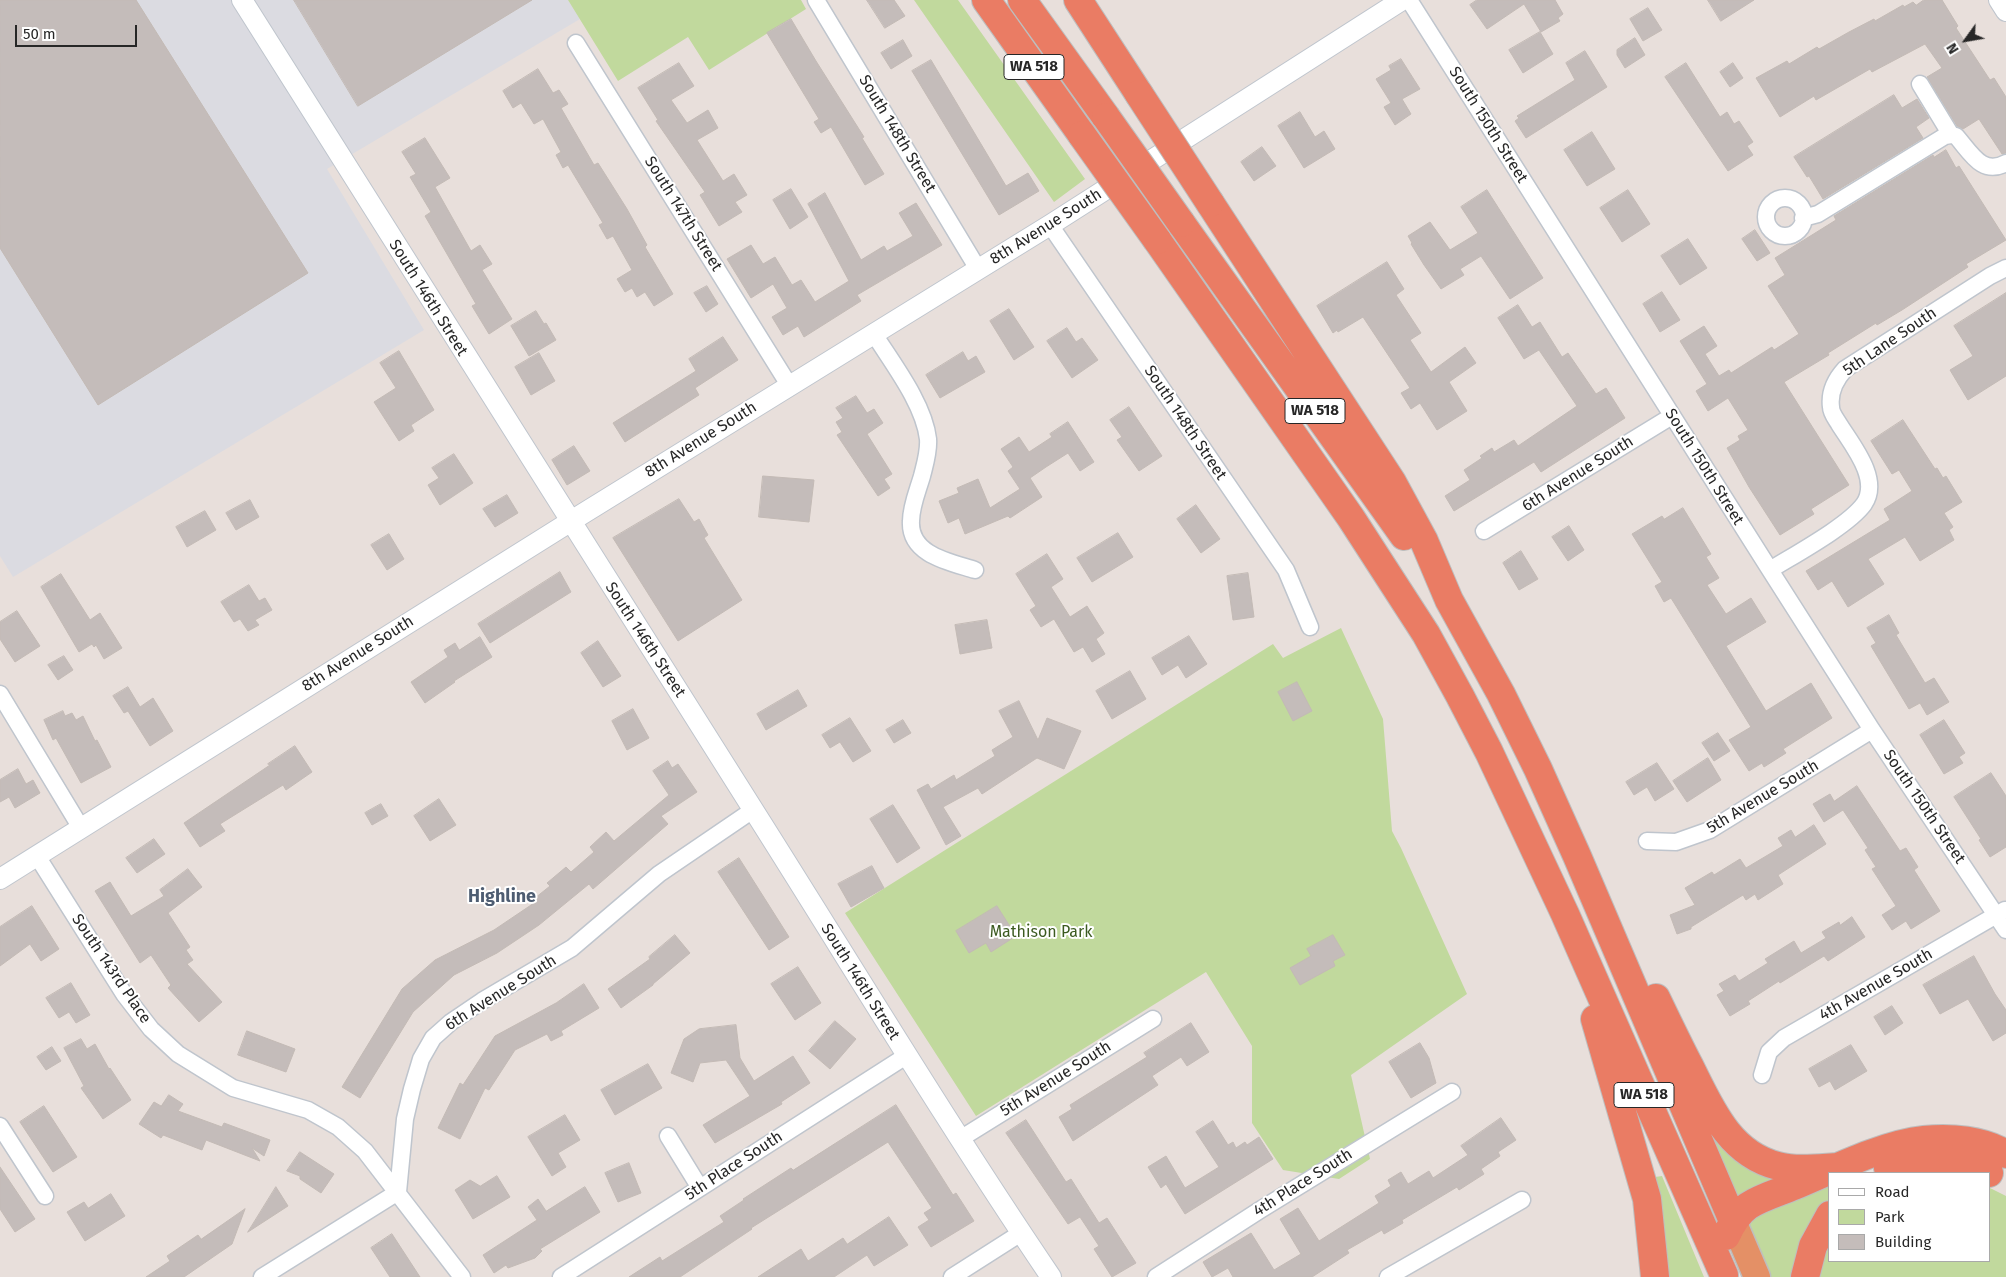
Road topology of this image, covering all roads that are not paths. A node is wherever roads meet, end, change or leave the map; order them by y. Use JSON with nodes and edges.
{"nodes":[{"id":1,"x":242,"y":0,"type":"edge"},
{"id":2,"x":816,"y":0,"type":"edge"},
{"id":3,"x":986,"y":0,"type":"edge"},
{"id":4,"x":1022,"y":0,"type":"edge"},
{"id":5,"x":1078,"y":0,"type":"edge"},
{"id":6,"x":1402,"y":0,"type":"edge"},
{"id":7,"x":1409,"y":0,"type":"edge"},
{"id":8,"x":1999,"y":0,"type":"edge"},
{"id":9,"x":2006,"y":12,"type":"edge"},
{"id":10,"x":576,"y":43,"type":"dead end"},
{"id":11,"x":1920,"y":84,"type":"dead end"},
{"id":12,"x":1952,"y":135,"type":"junction"},
{"id":13,"x":2006,"y":162,"type":"edge"},
{"id":14,"x":1804,"y":218,"type":"dead end"},
{"id":15,"x":1050,"y":225,"type":"junction"},
{"id":16,"x":2006,"y":268,"type":"edge"},
{"id":17,"x":978,"y":269,"type":"junction"},
{"id":18,"x":874,"y":334,"type":"junction"},
{"id":19,"x":789,"y":385,"type":"junction"},
{"id":20,"x":1672,"y":416,"type":"junction"},
{"id":21,"x":569,"y":522,"type":"junction"},
{"id":22,"x":1484,"y":531,"type":"dead end"},
{"id":23,"x":975,"y":570,"type":"dead end"},
{"id":24,"x":1770,"y":570,"type":"junction"},
{"id":25,"x":1449,"y":600,"type":"junction"},
{"id":26,"x":1310,"y":627,"type":"dead end"},
{"id":27,"x":0,"y":694,"type":"edge"},
{"id":28,"x":1872,"y":730,"type":"junction"},
{"id":29,"x":753,"y":810,"type":"junction"},
{"id":30,"x":81,"y":828,"type":"junction"},
{"id":31,"x":1647,"y":841,"type":"dead end"},
{"id":32,"x":37,"y":856,"type":"junction"},
{"id":33,"x":0,"y":879,"type":"edge"},
{"id":34,"x":2001,"y":912,"type":"edge"},
{"id":35,"x":1565,"y":914,"type":"junction"},
{"id":36,"x":1607,"y":927,"type":"junction"},
{"id":37,"x":2006,"y":930,"type":"edge"},
{"id":38,"x":1153,"y":1018,"type":"dead end"},
{"id":39,"x":906,"y":1056,"type":"junction"},
{"id":40,"x":1762,"y":1075,"type":"dead end"},
{"id":41,"x":1452,"y":1092,"type":"dead end"},
{"id":42,"x":0,"y":1126,"type":"edge"},
{"id":43,"x":668,"y":1136,"type":"dead end"},
{"id":44,"x":960,"y":1139,"type":"junction"},
{"id":45,"x":2006,"y":1154,"type":"edge"},
{"id":46,"x":1839,"y":1167,"type":"junction"},
{"id":47,"x":1881,"y":1172,"type":"edge"},
{"id":48,"x":1988,"y":1172,"type":"edge"},
{"id":49,"x":1991,"y":1174,"type":"edge"},
{"id":50,"x":2006,"y":1181,"type":"edge"},
{"id":51,"x":700,"y":1188,"type":"junction"},
{"id":52,"x":398,"y":1192,"type":"junction"},
{"id":53,"x":45,"y":1196,"type":"dead end"},
{"id":54,"x":1522,"y":1200,"type":"dead end"},
{"id":55,"x":1828,"y":1218,"type":"edge"},
{"id":56,"x":1733,"y":1221,"type":"junction"},
{"id":57,"x":1021,"y":1233,"type":"junction"},
{"id":58,"x":1724,"y":1276,"type":"edge"},
{"id":59,"x":262,"y":1277,"type":"edge"},
{"id":60,"x":462,"y":1277,"type":"edge"},
{"id":61,"x":561,"y":1277,"type":"edge"},
{"id":62,"x":952,"y":1277,"type":"edge"},
{"id":63,"x":1051,"y":1277,"type":"edge"},
{"id":64,"x":1156,"y":1277,"type":"edge"},
{"id":65,"x":1388,"y":1277,"type":"edge"},
{"id":66,"x":1655,"y":1277,"type":"edge"},
{"id":67,"x":1757,"y":1277,"type":"edge"},
{"id":68,"x":1804,"y":1277,"type":"edge"}],
"edges":[{"from":1,"to":21,"type":"street","name":"South 146th Street"},
{"from":2,"to":17,"type":"street","name":"South 148th Street"},
{"from":3,"to":35,"type":"highway","number":"WA 518","bridge":true},
{"from":4,"to":25,"type":"highway","number":"WA 518","bridge":true},
{"from":5,"to":25,"type":"highway","bridge":true},
{"from":6,"to":15,"type":"street","name":"8th Avenue South"},
{"from":7,"to":20,"type":"street","name":"South 150th Street"},
{"from":8,"to":9,"type":"street"},
{"from":10,"to":19,"type":"street","name":"South 147th Street"},
{"from":11,"to":12,"type":"street"},
{"from":12,"to":13,"type":"street"},
{"from":12,"to":14,"type":"street"},
{"from":15,"to":17,"type":"street","name":"8th Avenue South"},
{"from":15,"to":26,"type":"street","name":"South 148th Street"},
{"from":16,"to":24,"type":"street","name":"5th Lane South"},
{"from":17,"to":18,"type":"street","name":"8th Avenue South"},
{"from":18,"to":19,"type":"street","name":"8th Avenue South"},
{"from":18,"to":23,"type":"street"},
{"from":19,"to":21,"type":"street","name":"8th Avenue South"},
{"from":20,"to":22,"type":"street","name":"6th Avenue South"},
{"from":20,"to":24,"type":"street","name":"South 150th Street"},
{"from":21,"to":29,"type":"street","name":"South 146th Street"},
{"from":21,"to":30,"type":"street","name":"8th Avenue South"},
{"from":24,"to":28,"type":"street","name":"South 150th Street"},
{"from":25,"to":36,"type":"highway","number":"WA 518"},
{"from":27,"to":30,"type":"street"},
{"from":28,"to":31,"type":"street","name":"5th Avenue South"},
{"from":28,"to":34,"type":"street","name":"South 150th Street"},
{"from":29,"to":39,"type":"street","name":"South 146th Street"},
{"from":29,"to":52,"type":"street","name":"6th Avenue South"},
{"from":30,"to":32,"type":"street","name":"8th Avenue South"},
{"from":32,"to":33,"type":"street","name":"8th Avenue South"},
{"from":32,"to":52,"type":"street","name":"South 143rd Place"},
{"from":34,"to":37,"type":"street","name":"South 150th Street"},
{"from":34,"to":40,"type":"street","name":"4th Avenue South"},
{"from":35,"to":58,"type":"highway","number":"WA 518"},
{"from":35,"to":66,"type":"highway"},
{"from":36,"to":46,"type":"highway"},
{"from":36,"to":56,"type":"highway","number":"WA 518"},
{"from":38,"to":44,"type":"street","name":"5th Avenue South"},
{"from":39,"to":44,"type":"street","name":"South 146th Street"},
{"from":39,"to":51,"type":"street","name":"5th Place South"},
{"from":41,"to":64,"type":"street","name":"4th Place South"},
{"from":42,"to":53,"type":"street"},
{"from":43,"to":51,"type":"street"},
{"from":44,"to":57,"type":"street","name":"South 146th Street"},
{"from":45,"to":46,"type":"highway"},
{"from":46,"to":56,"type":"highway"},
{"from":47,"to":48,"type":"highway"},
{"from":49,"to":50,"type":"highway"},
{"from":51,"to":61,"type":"street","name":"5th Place South"},
{"from":52,"to":59,"type":"street"},
{"from":52,"to":60,"type":"street","name":"South 143rd Place"},
{"from":54,"to":65,"type":"street"},
{"from":55,"to":68,"type":"highway"},
{"from":56,"to":58,"type":"highway"},
{"from":56,"to":67,"type":"highway","number":"WA 518"},
{"from":57,"to":62,"type":"street"},
{"from":57,"to":63,"type":"street","name":"South 146th Street"}]}
